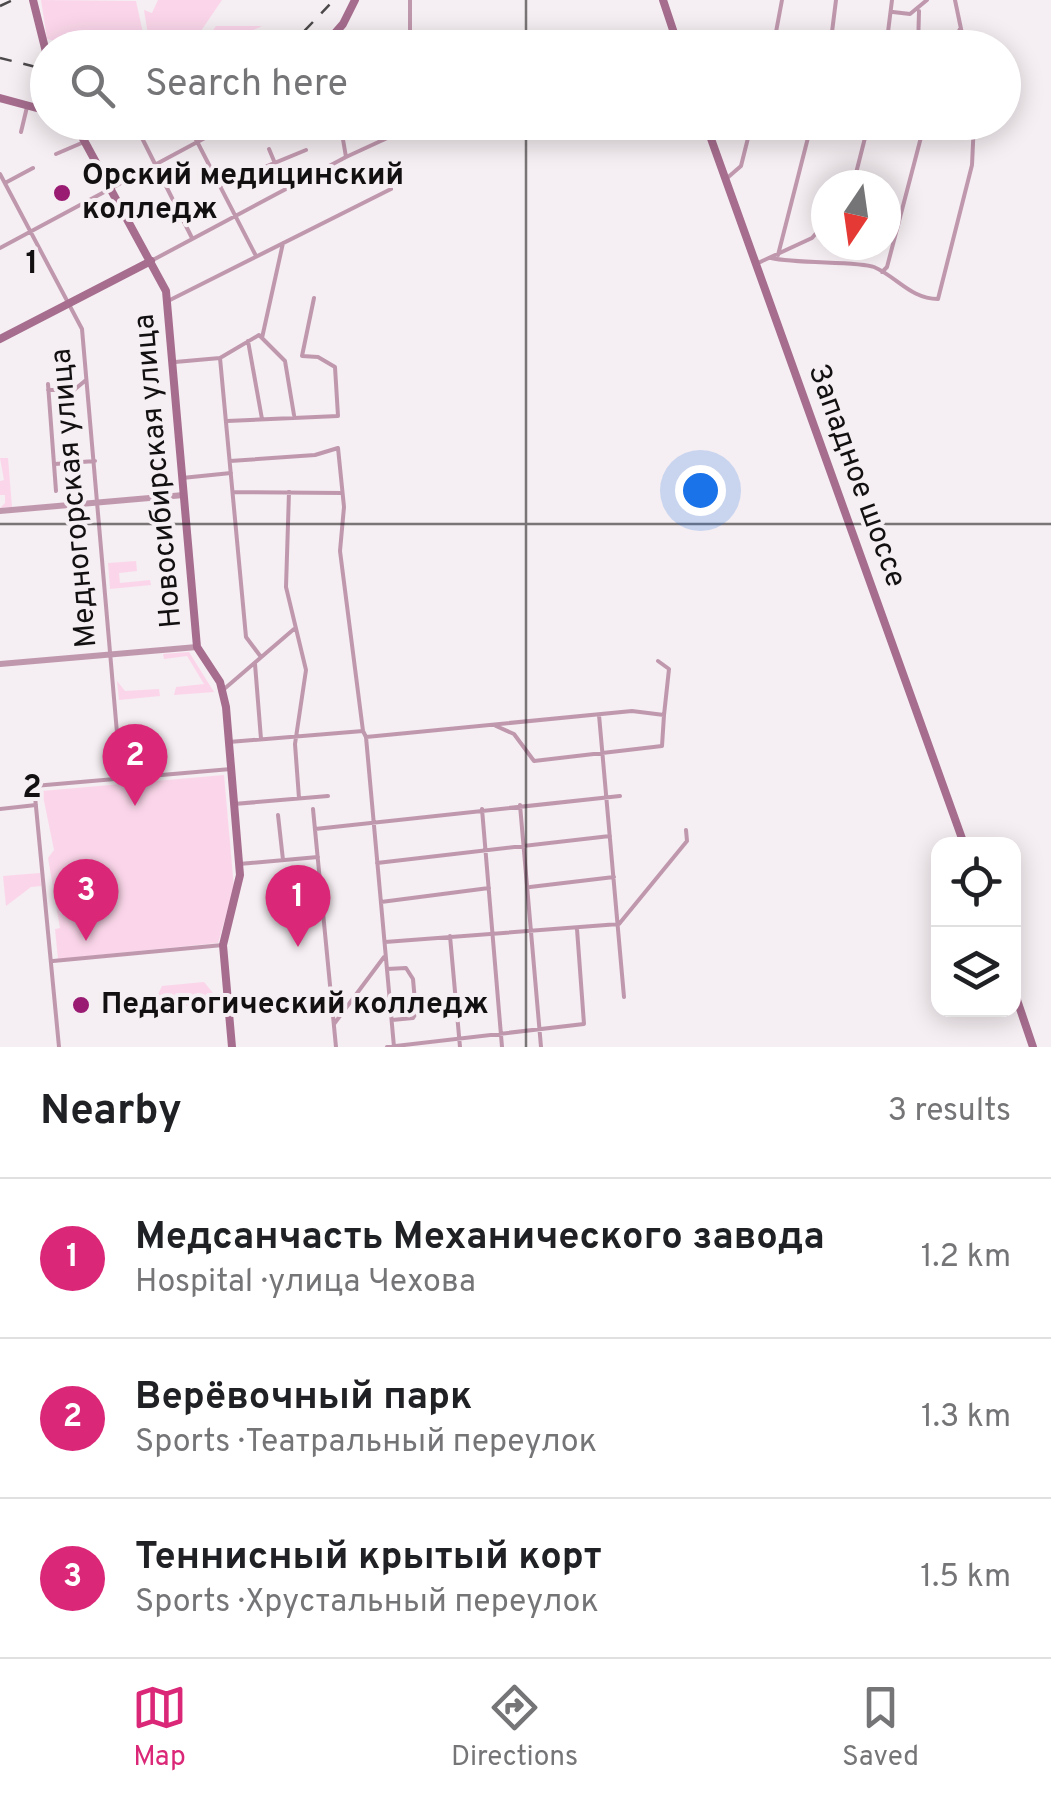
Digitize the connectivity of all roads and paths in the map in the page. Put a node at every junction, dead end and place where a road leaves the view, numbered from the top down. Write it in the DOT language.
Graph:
graph roads {
  1 [pos="32,0"];
  2 [pos="355,0"];
  3 [pos="410,0"];
  4 [pos="662,0"];
  5 [pos="782,0"];
  6 [pos="836,0"];
  7 [pos="892,0"];
  8 [pos="927,0"];
  9 [pos="955,0"];
  10 [pos="919,11"];
  11 [pos="892,12"];
  12 [pos="961,26"];
  13 [pos="40,30"];
  14 [pos="338,30"];
  15 [pos="410,30"];
  16 [pos="673,30"];
  17 [pos="776,30"];
  18 [pos="832,30"];
  19 [pos="889,30"];
  20 [pos="918,30"];
  21 [pos="959,30"];
  22 [pos="962,30"];
  23 [pos="0,98"];
  24 [pos="28,105"];
  25 [pos="22,132"];
  26 [pos="143,140"];
  27 [pos="200,140"];
  28 [pos="343,140"];
  29 [pos="383,140"];
  30 [pos="712,140"];
  31 [pos="748,140"];
  32 [pos="807,140"];
  33 [pos="863,140"];
  34 [pos="920,140"];
  35 [pos="973,140"];
  36 [pos="86,141"];
  37 [pos="196,142"];
  38 [pos="269,148"];
  39 [pos="306,150"];
  40 [pos="56,154"];
  41 [pos="346,157"];
  42 [pos="274,160"];
  43 [pos="154,164"];
  44 [pos="33,168"];
  45 [pos="856,170"];
  46 [pos="0,174"];
  47 [pos="726,180"];
  48 [pos="5,183"];
  49 [pos="219,186"];
  50 [pos="112,189"];
  51 [pos="391,189"];
  52 [pos="234,215"];
  53 [pos="30,232"];
  54 [pos="192,238"];
  55 [pos="811,238"];
  56 [pos="284,243"];
  57 [pos="0,248"];
  58 [pos="256,256"];
  59 [pos="774,256"];
  60 [pos="151,261"];
  61 [pos="756,264"];
  62 [pos="882,272"];
  63 [pos="314,298"];
  64 [pos="168,301"];
  65 [pos="68,304"];
  66 [pos="262,338"];
  67 [pos="0,339"];
  68 [pos="248,342"];
  69 [pos="220,358"];
  70 [pos="173,362"];
  71 [pos="86,380"];
  72 [pos="294,417"];
  73 [pos="262,419"];
  74 [pos="227,420"];
  75 [pos="95,461"];
  76 [pos="230,462"];
  77 [pos="55,464"];
  78 [pos="231,474"];
  79 [pos="182,478"];
  80 [pos="56,491"];
  81 [pos="232,492"];
  82 [pos="289,492"];
  83 [pos="342,494"];
  84 [pos="184,495"];
  85 [pos="98,503"];
  86 [pos="0,512"];
  87 [pos="294,629"];
  88 [pos="197,647"];
  89 [pos="111,654"];
  90 [pos="261,656"];
  91 [pos="658,661"];
  92 [pos="254,662"];
  93 [pos="0,664"];
  94 [pos="223,690"];
  95 [pos="600,715"];
  96 [pos="664,715"];
  97 [pos="496,726"];
  98 [pos="365,734"];
  99 [pos="297,736"];
  100 [pos="261,739"];
  101 [pos="229,742"];
  102 [pos="603,754"];
  103 [pos="231,769"];
  104 [pos="121,779"];
  105 [pos="328,796"];
  106 [pos="620,796"];
  107 [pos="607,797"];
  108 [pos="299,798"];
  109 [pos="234,804"];
  110 [pos="520,805"];
  111 [pos="36,806"];
  112 [pos="0,808"];
  113 [pos="313,809"];
  114 [pos="482,809"];
  115 [pos="278,815"];
  116 [pos="374,821"];
  117 [pos="315,829"];
  118 [pos="686,830"];
  119 [pos="610,836"];
  120 [pos="961,837"];
  121 [pos="524,845"];
  122 [pos="486,849"];
  123 [pos="318,856"];
  124 [pos="283,860"];
  125 [pos="378,863"];
  126 [pos="240,864"];
  127 [pos="614,878"];
  128 [pos="530,887"];
  129 [pos="489,888"];
  130 [pos="381,902"];
  131 [pos="619,924"];
  132 [pos="577,928"];
  133 [pos="533,930"];
  134 [pos="493,932"];
  135 [pos="450,936"];
  136 [pos="385,942"];
  137 [pos="223,945"];
  138 [pos="386,956"];
  139 [pos="51,962"];
  140 [pos="387,970"];
  141 [pos="624,997"];
  142 [pos="1021,1011"];
  143 [pos="392,1020"];
  144 [pos="334,1024"];
  145 [pos="539,1029"];
  146 [pos="502,1034"];
  147 [pos="458,1038"];
  148 [pos="60,1047"];
  149 [pos="232,1047"];
  150 [pos="336,1047"];
  151 [pos="387,1047"];
  152 [pos="394,1047"];
  153 [pos="460,1047"];
  154 [pos="502,1047"];
  155 [pos="540,1047"];
  156 [pos="1033,1047"];
  1 -- 13 [label="main road"];
  2 -- 14 [label="main road"];
  3 -- 15 [label="street"];
  4 -- 16 [label="main road"];
  5 -- 17 [label="street"];
  6 -- 18 [label="street"];
  7 -- 11 [label="street"];
  8 -- 10 [label="street"];
  9 -- 12 [label="street"];
  10 -- 11 [label="street"];
  10 -- 20 [label="street"];
  11 -- 19 [label="street"];
  12 -- 21 [label="street"];
  12 -- 22 [label="street"];
  23 -- 24 [label="main road"];
  24 -- 25 [label="street"];
  26 -- 43 [label="street"];
  27 -- 37 [label="street"];
  28 -- 41 [label="street"];
  29 -- 41 [label="street"];
  30 -- 47 [label="main road, Западное шоссе"];
  31 -- 47 [label="street"];
  32 -- 59 [label="street"];
  33 -- 45 [label="street"];
  34 -- 62 [label="street"];
  35 -- 62 [label="street"];
  36 -- 40 [label="street"];
  36 -- 50 [label="main road, Новосибирская улица"];
  37 -- 43 [label="street"];
  37 -- 49 [label="street"];
  38 -- 42 [label="street"];
  39 -- 42 [label="street"];
  41 -- 52 [label="street"];
  42 -- 49 [label="street"];
  43 -- 50 [label="street"];
  43 -- 54 [label="street"];
  44 -- 48 [label="street"];
  46 -- 48 [label="street, Медногорская улица"];
  47 -- 61 [label="main road, Западное шоссе"];
  48 -- 53 [label="street, Медногорская улица"];
  49 -- 52 [label="street"];
  50 -- 53 [label="street"];
  50 -- 60 [label="main road, Новосибирская улица"];
  51 -- 56 [label="street"];
  52 -- 54 [label="street"];
  52 -- 58 [label="street"];
  53 -- 57 [label="street"];
  53 -- 65 [label="street, Медногорская улица"];
  54 -- 60 [label="street"];
  55 -- 59 [label="street"];
  56 -- 58 [label="street"];
  56 -- 66 [label="street"];
  58 -- 64 [label="street"];
  59 -- 61 [label="street"];
  59 -- 62 [label="street"];
  60 -- 64 [label="main road, Новосибирская улица"];
  60 -- 65 [label="main road"];
  61 -- 120 [label="main road, Западное шоссе"];
  63 -- 72 [label="street"];
  64 -- 70 [label="main road, Новосибирская улица"];
  65 -- 67 [label="main road"];
  65 -- 71 [label="street, Медногорская улица"];
  66 -- 68 [label="street"];
  66 -- 72 [label="street"];
  68 -- 69 [label="street"];
  68 -- 73 [label="street"];
  69 -- 70 [label="street"];
  69 -- 74 [label="street"];
  70 -- 79 [label="main road, Новосибирская улица"];
  71 -- 75 [label="street, Медногорская улица"];
  71 -- 77 [label="street"];
  72 -- 73 [label="street"];
  73 -- 74 [label="street"];
  74 -- 76 [label="street"];
  75 -- 77 [label="street"];
  75 -- 85 [label="street, Медногорская улица"];
  76 -- 78 [label="street"];
  76 -- 83 [label="street"];
  77 -- 80 [label="street"];
  78 -- 79 [label="street"];
  78 -- 81 [label="street"];
  79 -- 84 [label="main road, Новосибирская улица"];
  81 -- 82 [label="street"];
  81 -- 90 [label="street"];
  82 -- 83 [label="street"];
  82 -- 87 [label="street"];
  83 -- 98 [label="street"];
  84 -- 85 [label="street"];
  84 -- 88 [label="main road, Новосибирская улица"];
  85 -- 86 [label="street"];
  85 -- 89 [label="street, Медногорская улица"];
  87 -- 90 [label="street"];
  87 -- 99 [label="street"];
  88 -- 89 [label="street"];
  88 -- 94 [label="main road, Новосибирская улица"];
  89 -- 93 [label="street"];
  89 -- 104 [label="street, Медногорская улица"];
  90 -- 92 [label="street"];
  91 -- 96 [label="street"];
  92 -- 94 [label="street"];
  92 -- 100 [label="street"];
  94 -- 101 [label="main road, Новосибирская улица"];
  95 -- 96 [label="street"];
  95 -- 97 [label="street"];
  95 -- 102 [label="street"];
  96 -- 102 [label="street"];
  97 -- 98 [label="street"];
  97 -- 102 [label="street"];
  98 -- 99 [label="street"];
  98 -- 116 [label="street"];
  99 -- 100 [label="street"];
  99 -- 108 [label="street"];
  100 -- 101 [label="street"];
  101 -- 103 [label="main road, Новосибирская улица"];
  102 -- 107 [label="street"];
  103 -- 104 [label="street"];
  103 -- 109 [label="main road, Новосибирская улица"];
  104 -- 111 [label="street"];
  105 -- 108 [label="street"];
  106 -- 107 [label="street"];
  107 -- 110 [label="street"];
  107 -- 119 [label="street"];
  108 -- 109 [label="street"];
  109 -- 126 [label="main road, Новосибирская улица"];
  110 -- 114 [label="street"];
  110 -- 121 [label="street"];
  111 -- 112 [label="street"];
  111 -- 139 [label="street"];
  113 -- 117 [label="street"];
  114 -- 116 [label="street"];
  114 -- 122 [label="street"];
  115 -- 124 [label="street"];
  116 -- 117 [label="street"];
  116 -- 125 [label="street"];
  117 -- 123 [label="street"];
  118 -- 131 [label="street"];
  119 -- 121 [label="street"];
  119 -- 127 [label="street"];
  121 -- 122 [label="street"];
  121 -- 128 [label="street"];
  122 -- 125 [label="street"];
  122 -- 129 [label="street"];
  123 -- 124 [label="street"];
  123 -- 144 [label="street"];
  124 -- 126 [label="street"];
  125 -- 130 [label="street"];
  126 -- 137 [label="main road, Новосибирская улица"];
  127 -- 128 [label="street"];
  127 -- 131 [label="street"];
  128 -- 133 [label="street"];
  129 -- 130 [label="street"];
  129 -- 134 [label="street"];
  130 -- 136 [label="street"];
  131 -- 132 [label="street"];
  131 -- 141 [label="street"];
  132 -- 133 [label="street"];
  132 -- 145 [label="street"];
  133 -- 134 [label="street"];
  133 -- 145 [label="street"];
  134 -- 135 [label="street"];
  134 -- 146 [label="street"];
  135 -- 136 [label="street"];
  135 -- 147 [label="street"];
  136 -- 138 [label="street"];
  137 -- 139 [label="street"];
  137 -- 149 [label="main road, Новосибирская улица"];
  138 -- 140 [label="street"];
  138 -- 144 [label="street"];
  139 -- 148 [label="street"];
  140 -- 143 [label="street"];
  140 -- 143 [label="street"];
  142 -- 156 [label="main road"];
  143 -- 152 [label="street"];
  144 -- 150 [label="street"];
  145 -- 146 [label="street"];
  145 -- 155 [label="street"];
  146 -- 147 [label="street"];
  146 -- 154 [label="street"];
  147 -- 152 [label="street"];
  147 -- 153 [label="street"];
  151 -- 152 [label="street"];
}
